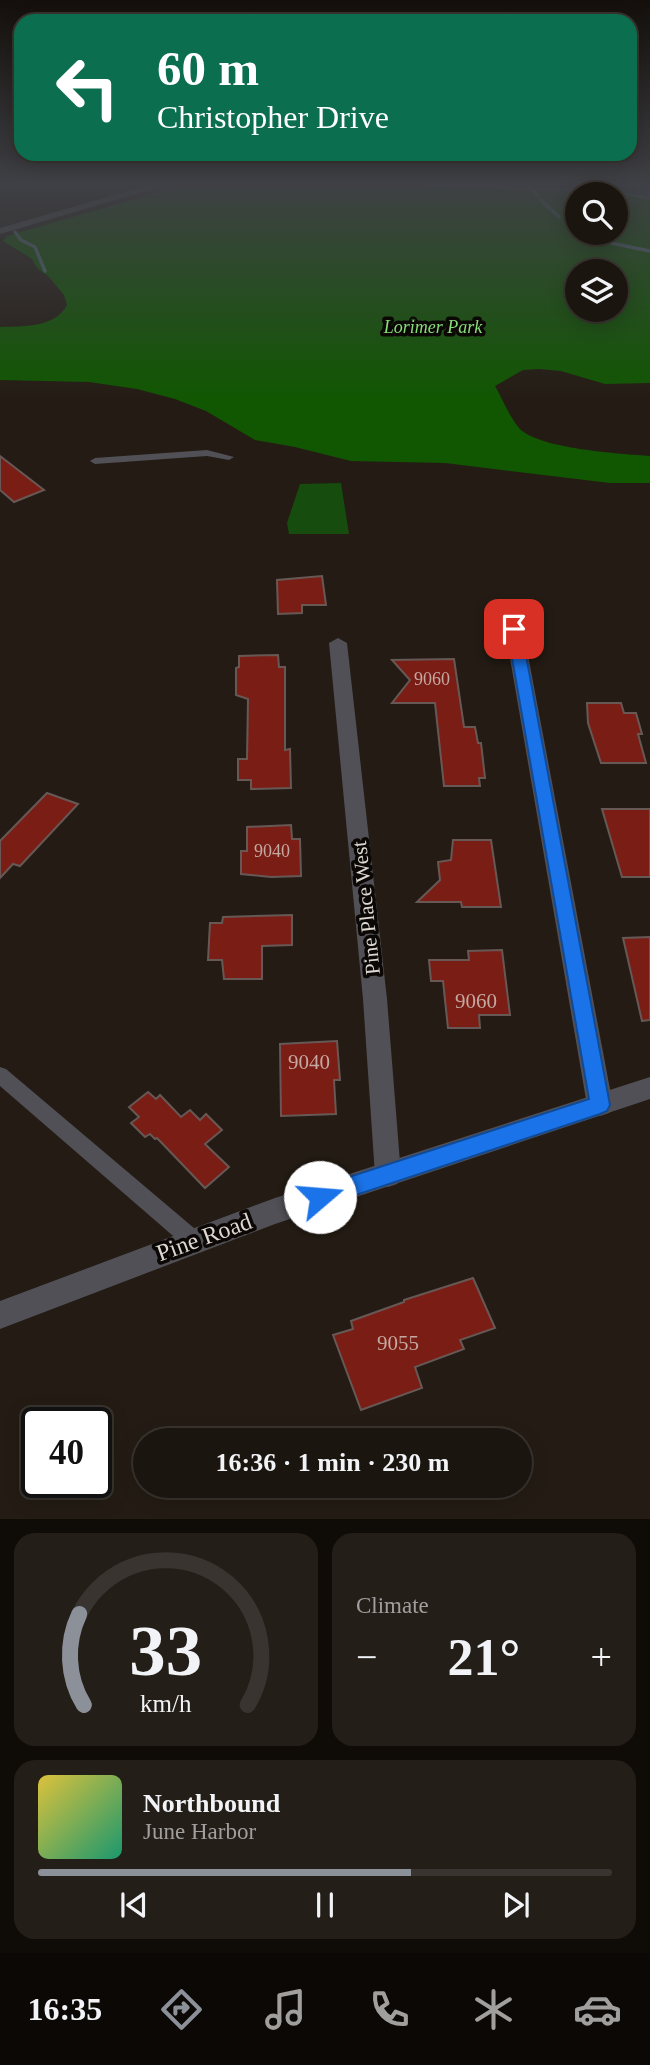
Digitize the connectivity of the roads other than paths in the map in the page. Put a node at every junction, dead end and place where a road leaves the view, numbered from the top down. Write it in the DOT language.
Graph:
graph roads {
  1 [pos="229,457"];
  2 [pos="95,461"];
  3 [pos="514,629"];
  4 [pos="338,643"];
  5 [pos="0,1076"];
  6 [pos="650,1088"];
  7 [pos="600,1105"];
  8 [pos="388,1175"];
  9 [pos="194,1241"];
  10 [pos="0,1315"];
  1 -- 2 [label="lane"];
  3 -- 7 [label="street"];
  4 -- 8 [label="street, Pine Place West"];
  5 -- 9 [label="lane"];
  6 -- 7 [label="street, Pine Road"];
  7 -- 8 [label="street, Pine Road"];
  8 -- 9 [label="street, Pine Road"];
  9 -- 10 [label="street, Pine Road"];
}
